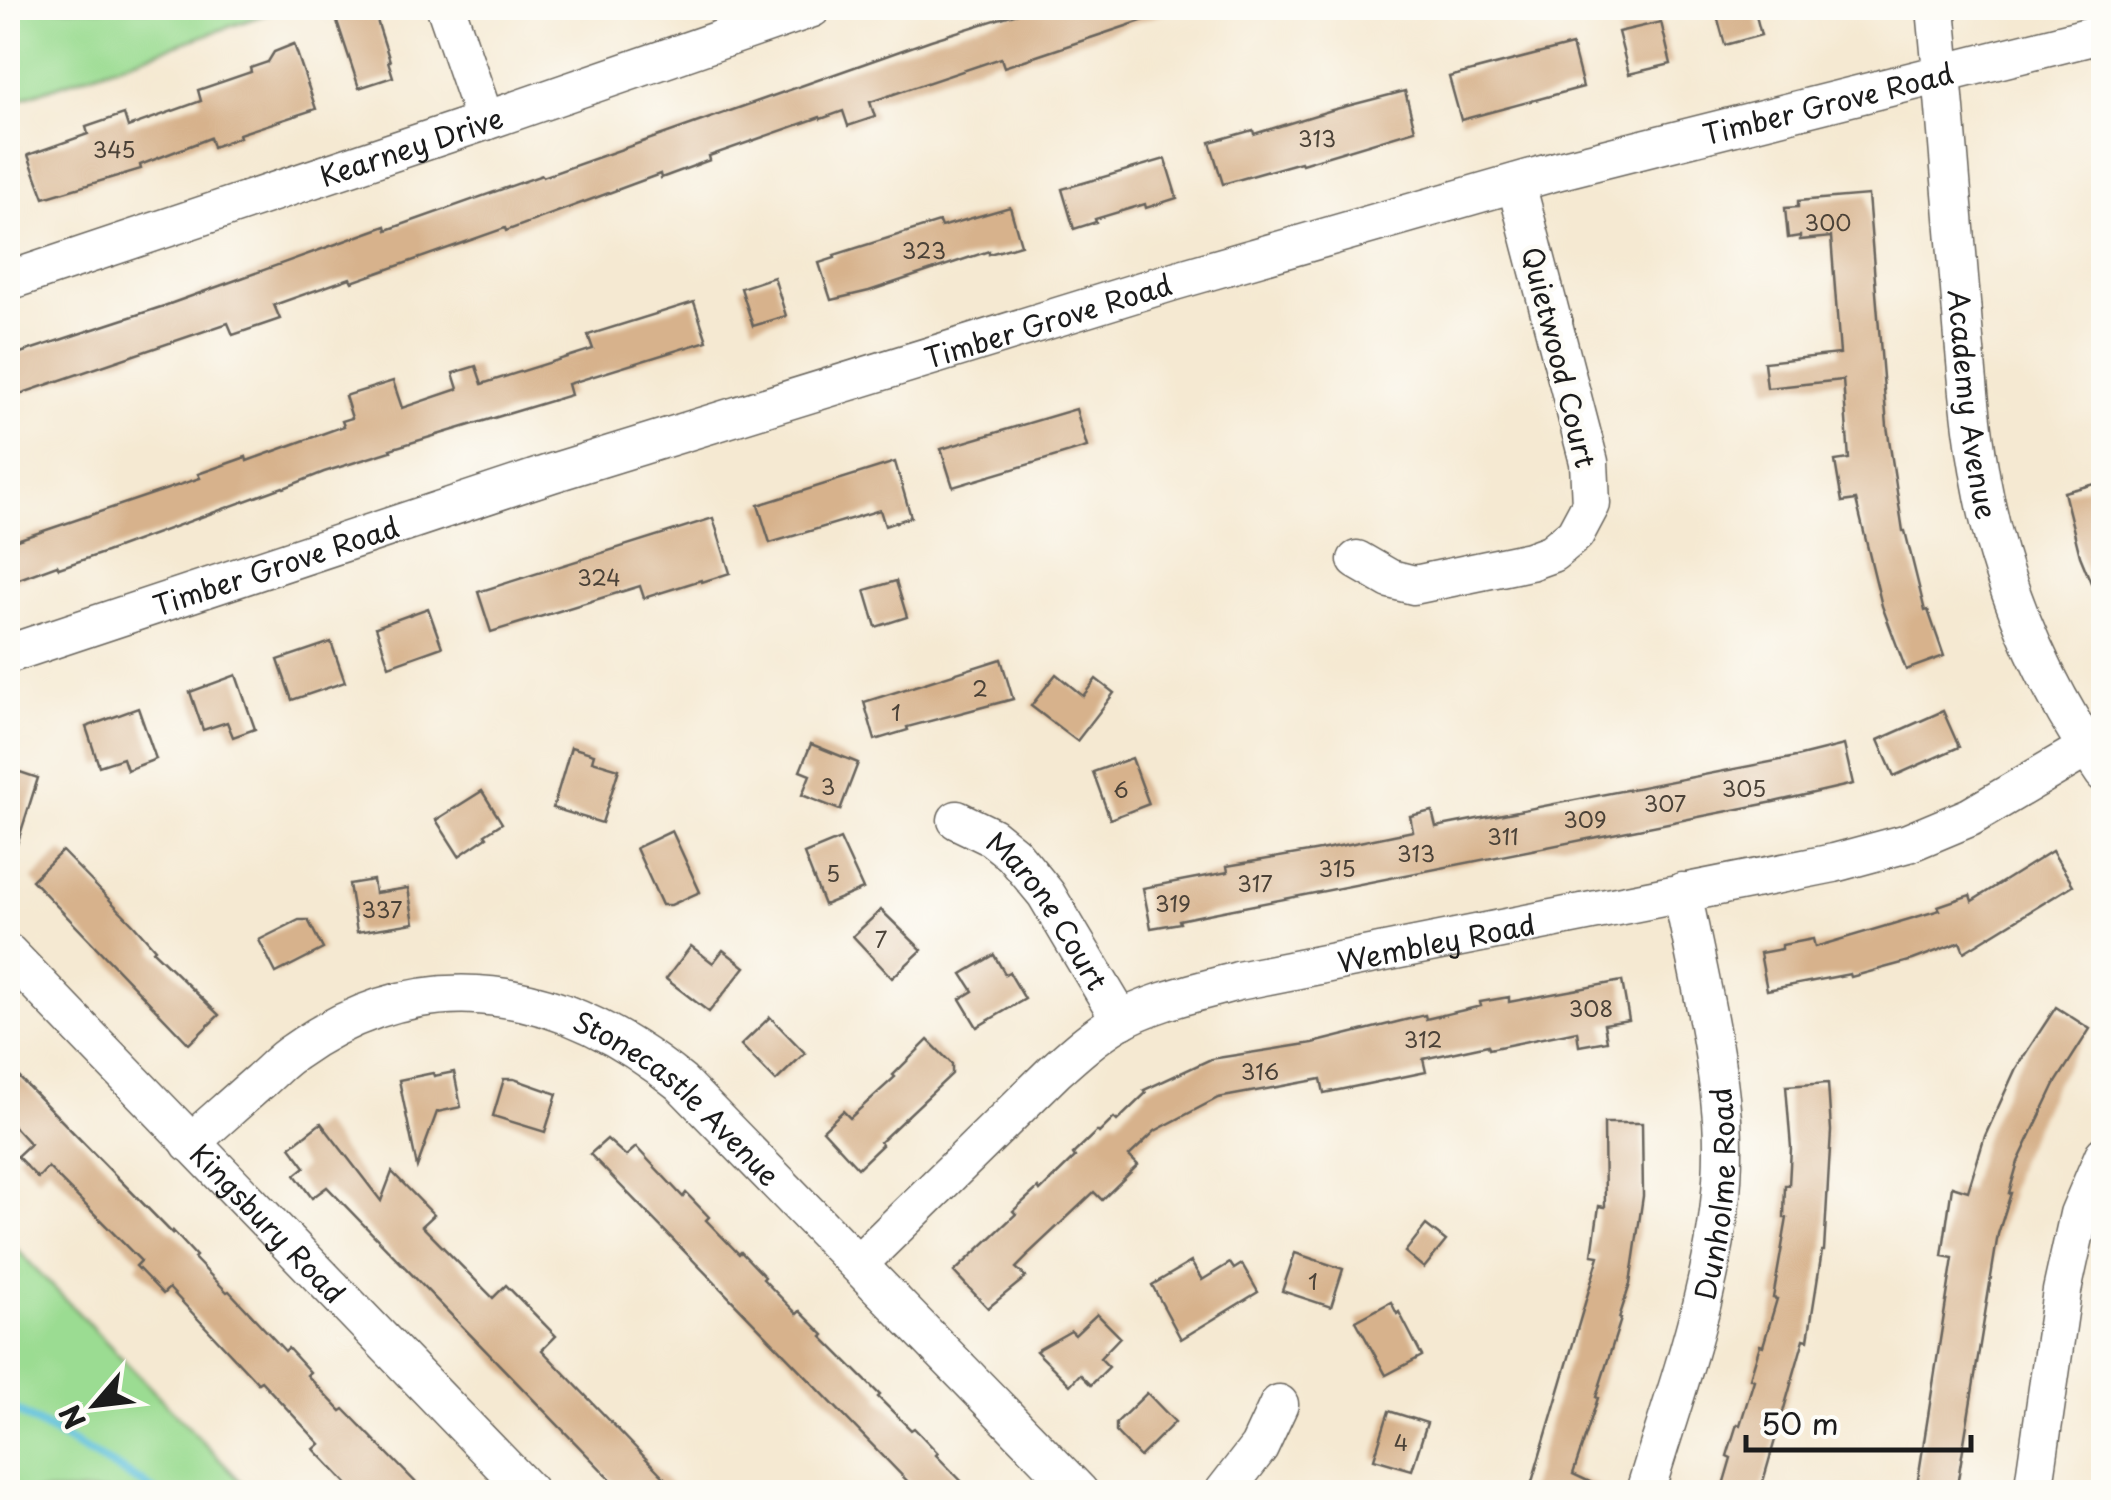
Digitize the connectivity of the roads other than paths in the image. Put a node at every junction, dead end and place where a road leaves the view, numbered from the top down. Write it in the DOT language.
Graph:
graph roads {
  1 [pos="446,8"];
  2 [pos="812,8"];
  3 [pos="1936,8"];
  4 [pos="2104,33"];
  5 [pos="1942,73"];
  6 [pos="484,121"];
  7 [pos="1516,183"];
  8 [pos="8,281"];
  9 [pos="1357,560"];
  10 [pos="8,654"];
  11 [pos="2095,761"];
  12 [pos="958,820"];
  13 [pos="1682,892"];
  14 [pos="8,953"];
  15 [pos="1121,1020"];
  16 [pos="190,1143"];
  17 [pos="2104,1155"];
  18 [pos="858,1264"];
  19 [pos="1279,1404"];
  20 [pos="529,1492"];
  21 [pos="1078,1492"];
  22 [pos="1224,1492"];
  23 [pos="1645,1492"];
  24 [pos="2033,1492"];
  1 -- 6 [label="street"];
  2 -- 6 [label="street, Kearney Drive"];
  3 -- 5 [label="street, Academy Avenue"];
  4 -- 5 [label="street, Timber Grove Road"];
  5 -- 7 [label="street, Timber Grove Road"];
  5 -- 11 [label="street, Academy Avenue"];
  6 -- 8 [label="street, Kearney Drive"];
  7 -- 9 [label="street, Quietwood Court"];
  7 -- 10 [label="street, Timber Grove Road"];
  11 -- 13 [label="street, Wembley Road"];
  12 -- 15 [label="street, Marone Court"];
  13 -- 15 [label="street, Wembley Road"];
  13 -- 23 [label="street, Dunholme Road"];
  14 -- 16 [label="street, Kingsbury Road"];
  15 -- 18 [label="street, Wembley Road"];
  16 -- 18 [label="street, Stonecastle Avenue"];
  16 -- 20 [label="street, Kingsbury Road"];
  17 -- 24 [label="street"];
  18 -- 21 [label="street, Stonecastle Avenue"];
  19 -- 22 [label="street"];
}
